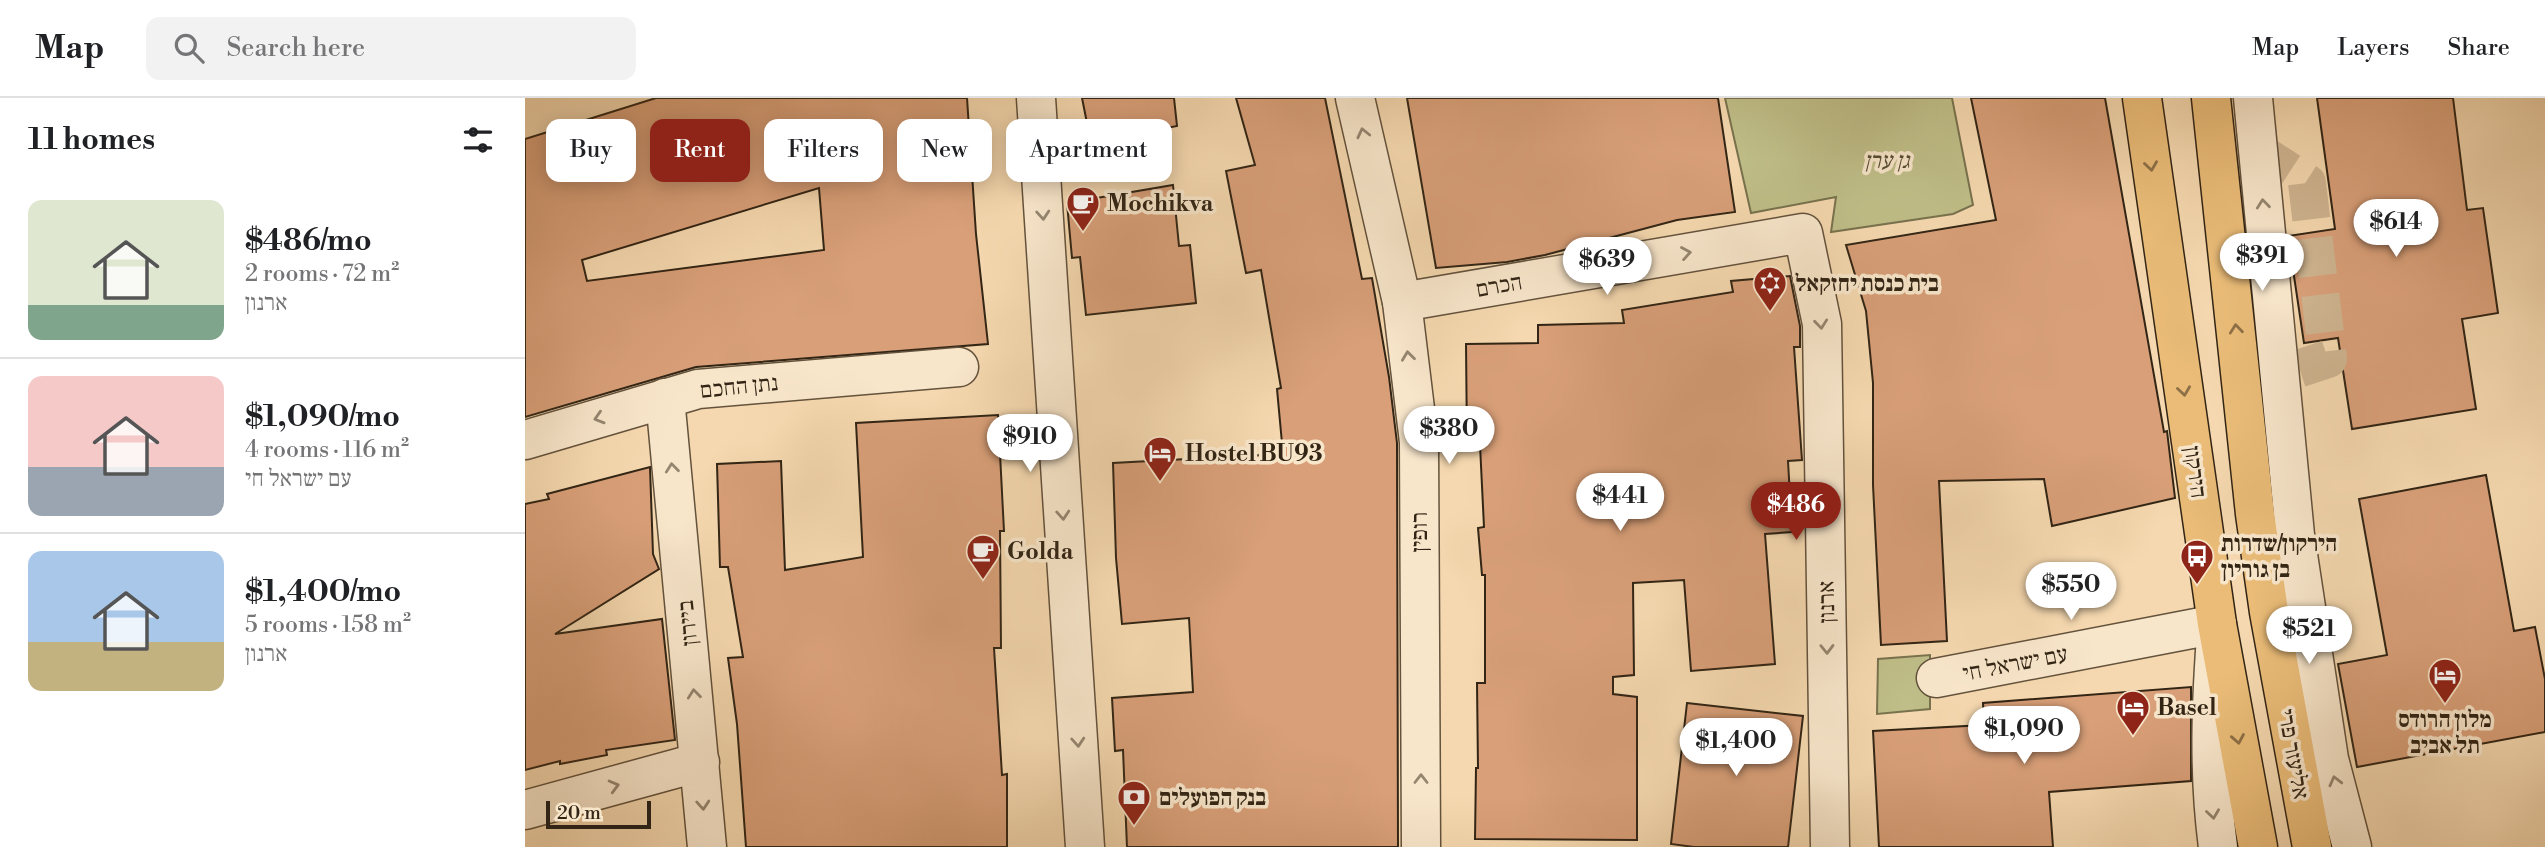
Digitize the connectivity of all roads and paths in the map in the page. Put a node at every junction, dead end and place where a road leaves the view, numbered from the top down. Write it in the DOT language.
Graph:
graph roads {
  1 [pos="1036,98"];
  2 [pos="1355,98"];
  3 [pos="2142,98"];
  4 [pos="2211,98"];
  5 [pos="2253,98"];
  6 [pos="1803,233"];
  7 [pos="1402,302"];
  8 [pos="959,367"];
  9 [pos="665,398"];
  10 [pos="525,440"];
  11 [pos="2291,493"];
  12 [pos="2253,495"];
  13 [pos="2217,624"];
  14 [pos="1936,678"];
  15 [pos="700,762"];
  16 [pos="525,810"];
  17 [pos="706,847"];
  18 [pos="1085,847"];
  19 [pos="1421,847"];
  20 [pos="1830,847"];
  21 [pos="2218,847"];
  22 [pos="2258,847"];
  23 [pos="2312,847"];
  24 [pos="2352,847"];
  1 -- 18 [label="street, one-way"];
  7 -- 2 [label="street, רופין, one-way"];
  3 -- 13 [label="main road, הירקון, one-way"];
  12 -- 4 [label="main road, one-way"];
  11 -- 5 [label="street, one-way"];
  7 -- 6 [label="street, הכרם, one-way"];
  6 -- 20 [label="street, ארנון, one-way"];
  19 -- 7 [label="street, רופין, one-way"];
  8 -- 9 [label="street, נתן החכם"];
  9 -- 10 [label="street, נתן החכם, one-way"];
  15 -- 9 [label="street, ביירון, one-way"];
  11 -- 12 [label="street"];
  24 -- 11 [label="street, one-way"];
  12 -- 23 [label="main road, אליעזר פרי"];
  13 -- 14 [label="street, עם ישראל חי"];
  13 -- 21 [label="street, הירקון, one-way"];
  13 -- 22 [label="main road, one-way"];
  16 -- 15 [label="street, one-way"];
  15 -- 17 [label="street, ביירון, one-way"];
}
